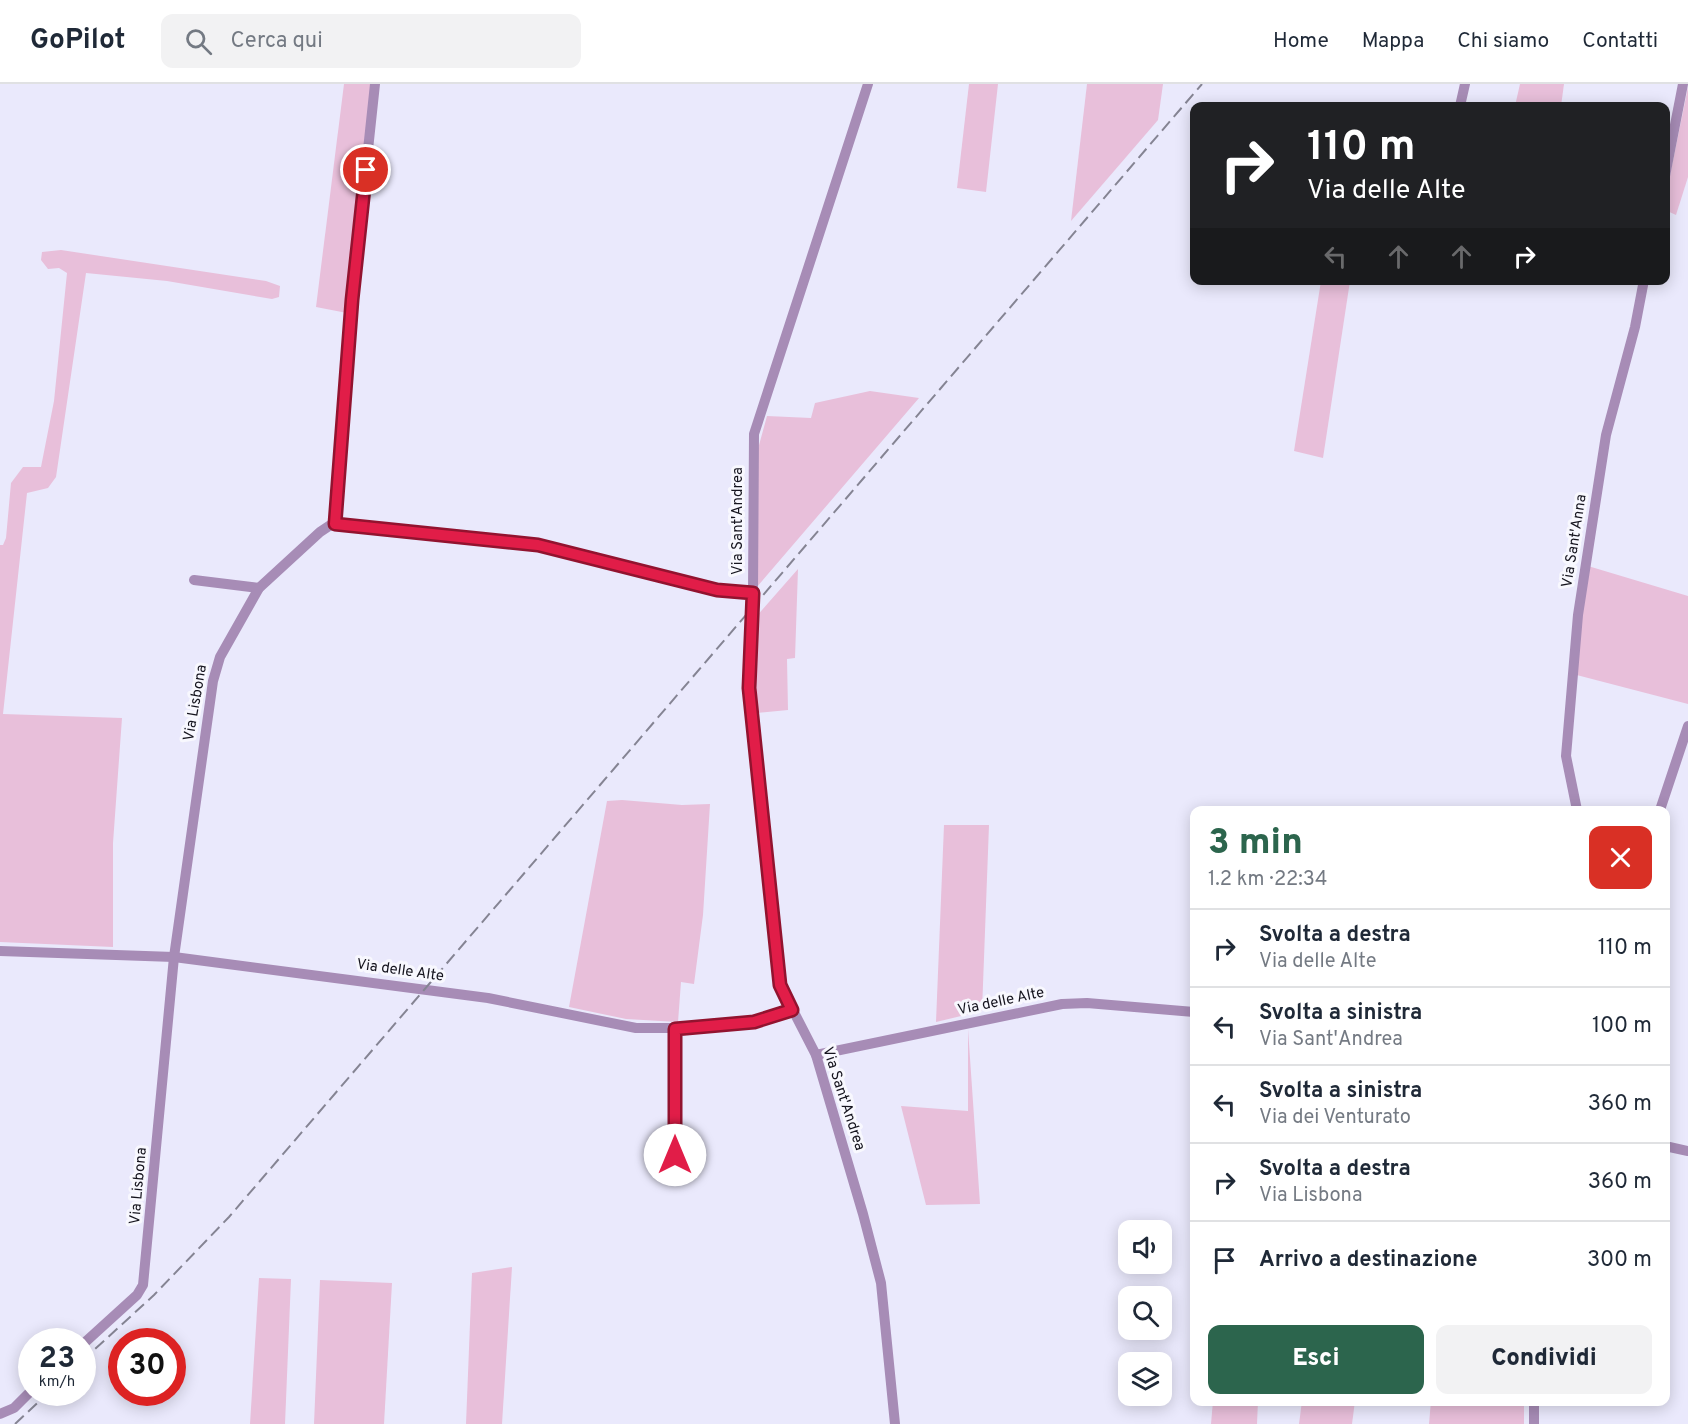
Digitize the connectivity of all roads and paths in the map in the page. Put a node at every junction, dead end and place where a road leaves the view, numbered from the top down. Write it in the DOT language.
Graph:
graph roads {
  1 [pos="375,84"];
  2 [pos="868,84"];
  3 [pos="1464,84"];
  4 [pos="1683,84"];
  5 [pos="1462,102"];
  6 [pos="1670,150"];
  7 [pos="1643,285"];
  8 [pos="335,524"];
  9 [pos="194,580"];
  10 [pos="259,588"];
  11 [pos="753,593"];
  12 [pos="1688,726"];
  13 [pos="1576,806"];
  14 [pos="1661,806"];
  15 [pos="0,951"];
  16 [pos="174,957"];
  17 [pos="792,1010"];
  18 [pos="1190,1012"];
  19 [pos="675,1029"];
  20 [pos="816,1055"];
  21 [pos="1670,1147"];
  22 [pos="1688,1151"];
  23 [pos="675,1176"];
  24 [pos="96,1332"];
  25 [pos="18,1404"];
  26 [pos="1534,1406"];
  27 [pos="0,1414"];
  28 [pos="895,1424"];
  29 [pos="1534,1424"];
  1 -- 8 [label="street"];
  2 -- 11 [label="street, Via Sant'Andrea"];
  3 -- 5 [label="street"];
  4 -- 6 [label="street"];
  7 -- 13 [label="street, Via Sant'Anna"];
  8 -- 10 [label="street, Via Lisbona"];
  8 -- 11 [label="street"];
  9 -- 10 [label="street"];
  10 -- 16 [label="street, Via Lisbona"];
  11 -- 17 [label="street, Via Sant'Andrea"];
  12 -- 14 [label="street"];
  15 -- 16 [label="street, Via delle Alte"];
  16 -- 19 [label="street, Via delle Alte"];
  16 -- 24 [label="street, Via Lisbona"];
  17 -- 19 [label="street, Via delle Alte"];
  17 -- 20 [label="street, Via Sant'Andrea"];
  18 -- 20 [label="street, Via delle Alte"];
  19 -- 23 [label="street"];
  20 -- 28 [label="street, Via Sant'Andrea"];
  21 -- 22 [label="street"];
  25 -- 27 [label="street"];
  26 -- 29 [label="street"];
}
